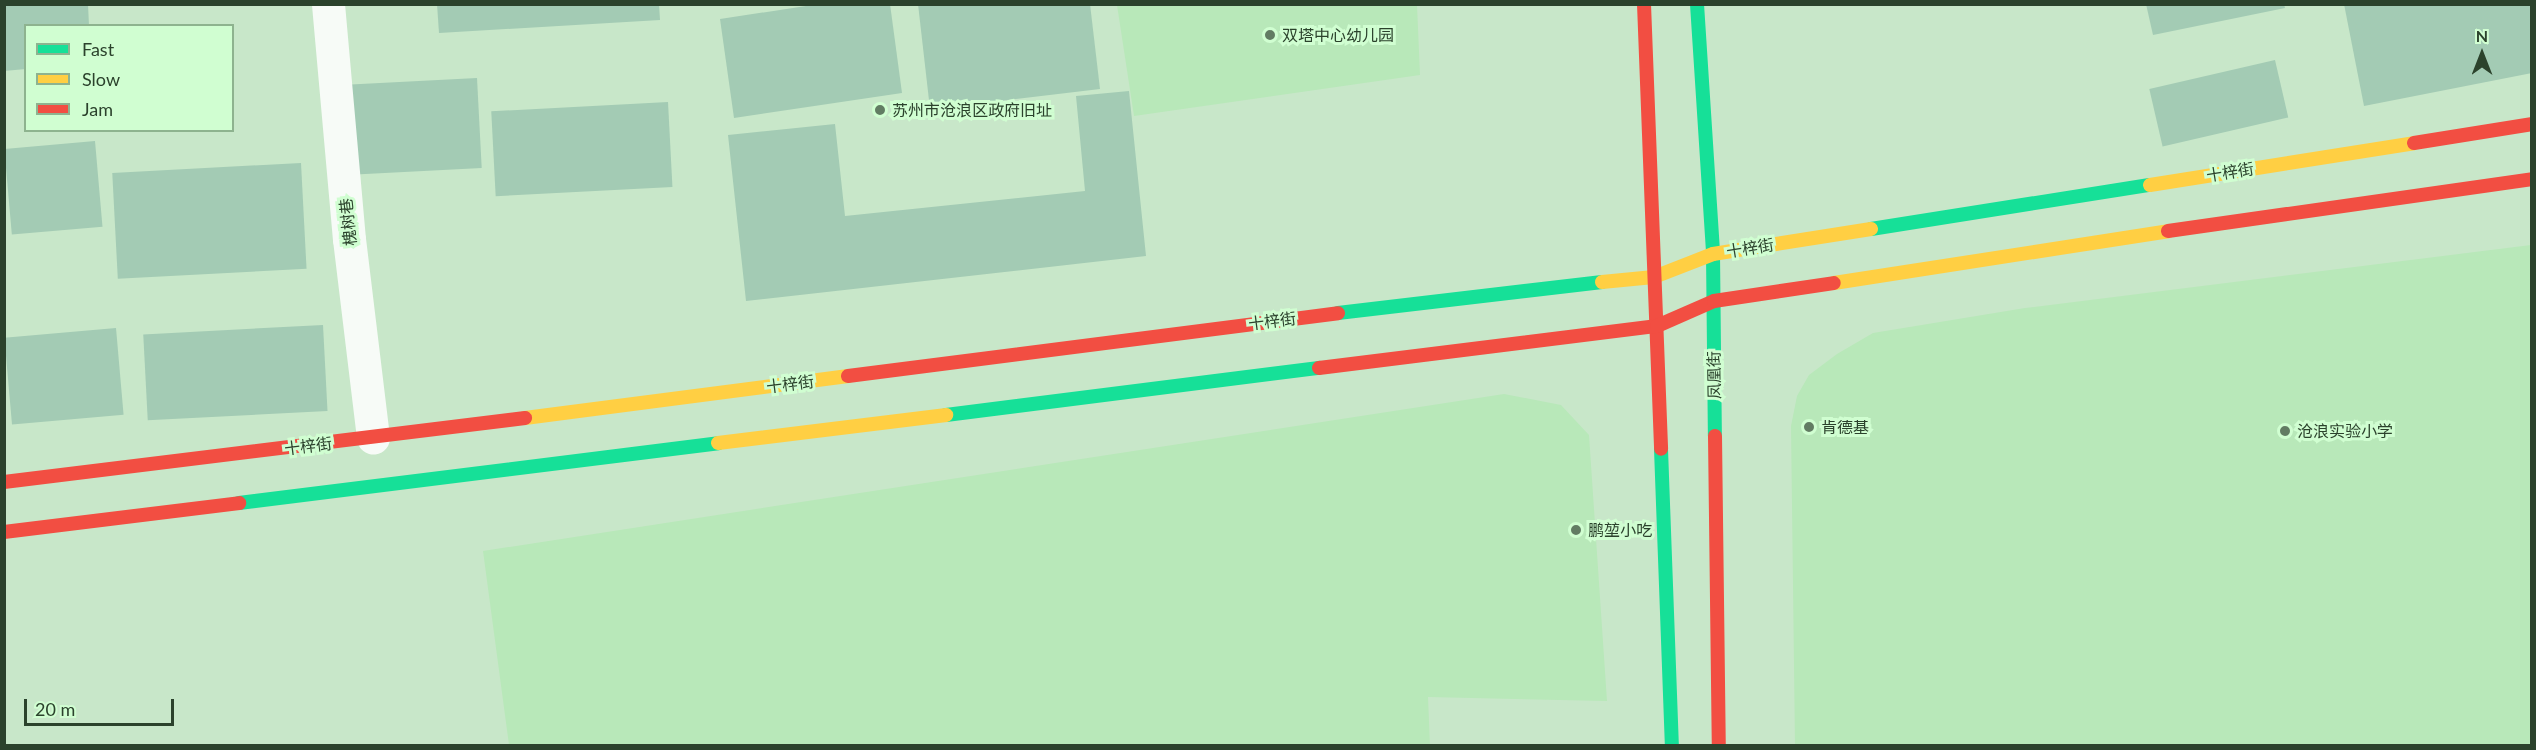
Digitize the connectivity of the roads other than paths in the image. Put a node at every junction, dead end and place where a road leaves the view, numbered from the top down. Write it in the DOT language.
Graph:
graph roads {
  1 [pos="328,4"];
  2 [pos="1644,4"];
  3 [pos="1697,4"];
  4 [pos="2532,124"];
  5 [pos="2532,179"];
  6 [pos="1713,254"];
  7 [pos="1654,277"];
  8 [pos="1714,301"];
  9 [pos="1657,326"];
  10 [pos="373,438"];
  11 [pos="4,482"];
  12 [pos="4,531"];
  13 [pos="1672,746"];
  14 [pos="1719,746"];
  1 -- 10 [label="street, 槐树巷"];
  2 -- 7 [label="main road"];
  3 -- 6 [label="main road, 凤凰街"];
  4 -- 6 [label="main road, 十梓街"];
  5 -- 8 [label="main road"];
  6 -- 7 [label="main road, 十梓街"];
  6 -- 8 [label="main road, 凤凰街"];
  7 -- 9 [label="main road"];
  7 -- 10 [label="main road, 十梓街"];
  8 -- 9 [label="main road"];
  8 -- 14 [label="main road, 凤凰街"];
  9 -- 12 [label="main road"];
  9 -- 13 [label="main road"];
  10 -- 11 [label="main road, 十梓街"];
}
